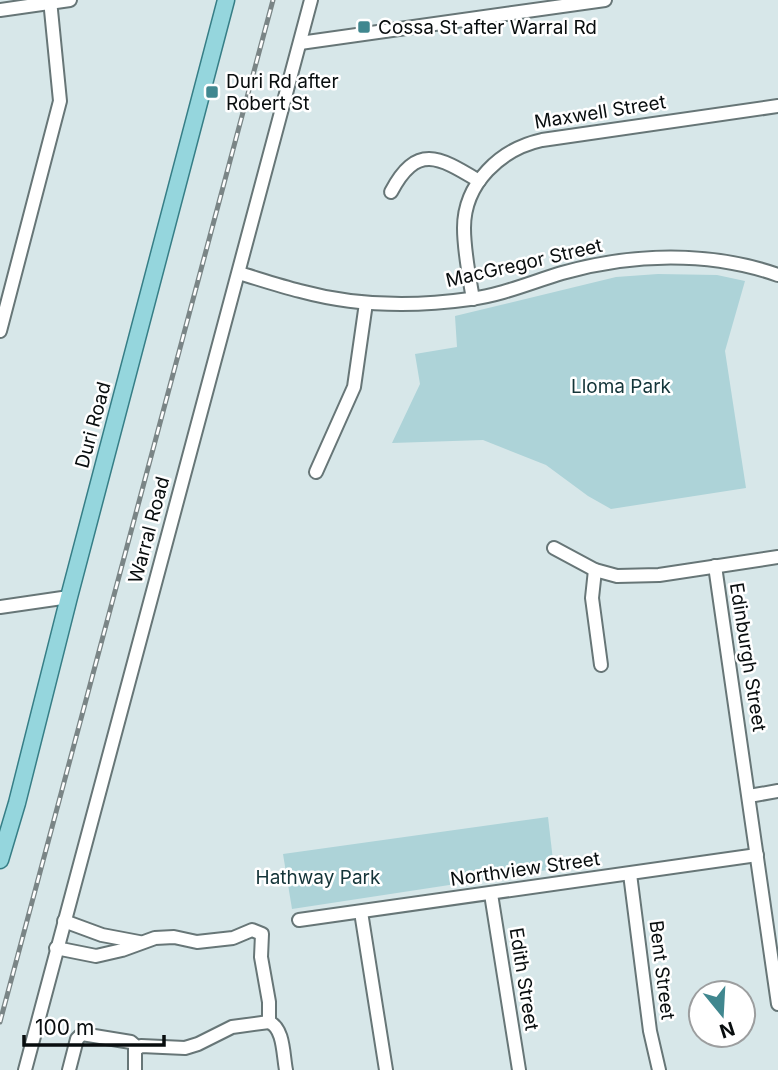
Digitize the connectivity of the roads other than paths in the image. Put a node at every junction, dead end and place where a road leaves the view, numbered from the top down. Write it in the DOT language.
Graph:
graph roads {
  1 [pos="70,0"];
  2 [pos="226,0"];
  3 [pos="311,0"];
  4 [pos="605,0"];
  5 [pos="51,2"];
  6 [pos="2,7"];
  7 [pos="300,43"];
  8 [pos="778,106"];
  9 [pos="479,180"];
  10 [pos="391,192"];
  11 [pos="239,273"];
  12 [pos="778,275"];
  13 [pos="473,299"];
  14 [pos="366,303"];
  15 [pos="0,331"];
  16 [pos="316,472"];
  17 [pos="554,548"];
  18 [pos="778,557"];
  19 [pos="715,566"];
  20 [pos="595,570"];
  21 [pos="69,597"];
  22 [pos="0,607"];
  23 [pos="601,665"];
  24 [pos="778,791"];
  25 [pos="749,796"];
  26 [pos="757,855"];
  27 [pos="0,860"];
  28 [pos="630,874"];
  29 [pos="491,894"];
  30 [pos="361,912"];
  31 [pos="299,920"];
  32 [pos="64,921"];
  33 [pos="139,943"];
  34 [pos="56,948"];
  35 [pos="778,1004"];
  36 [pos="269,1022"];
  37 [pos="138,1048"];
  38 [pos="25,1070"];
  39 [pos="69,1070"];
  40 [pos="135,1070"];
  41 [pos="286,1070"];
  42 [pos="386,1070"];
  43 [pos="519,1070"];
  44 [pos="659,1070"];
  1 -- 5 [label="street"];
  2 -- 21 [label="main road, Duri Road"];
  3 -- 7 [label="street, Warral Road"];
  4 -- 7 [label="street"];
  5 -- 6 [label="street"];
  5 -- 15 [label="street"];
  7 -- 11 [label="street, Warral Road"];
  8 -- 9 [label="street, Maxwell Street"];
  9 -- 10 [label="street"];
  9 -- 13 [label="street, Maxwell Street"];
  11 -- 14 [label="street, MacGregor Street"];
  11 -- 32 [label="street, Warral Road"];
  12 -- 13 [label="street, MacGregor Street"];
  13 -- 14 [label="street, MacGregor Street"];
  14 -- 16 [label="street"];
  17 -- 20 [label="street"];
  18 -- 19 [label="street"];
  19 -- 20 [label="street"];
  19 -- 25 [label="street, Edinburgh Street"];
  20 -- 23 [label="street"];
  21 -- 22 [label="street"];
  21 -- 27 [label="main road, Duri Road"];
  24 -- 25 [label="street"];
  25 -- 26 [label="street, Edinburgh Street"];
  26 -- 28 [label="street, Northview Street"];
  26 -- 35 [label="street, Edinburgh Street"];
  28 -- 29 [label="street, Northview Street"];
  28 -- 44 [label="street, Bent Street"];
  29 -- 30 [label="street, Northview Street"];
  29 -- 43 [label="street, Edith Street"];
  30 -- 31 [label="street, Northview Street"];
  30 -- 42 [label="street"];
  32 -- 33 [label="street"];
  32 -- 34 [label="street, Warral Road"];
  33 -- 34 [label="street"];
  33 -- 36 [label="street"];
  34 -- 38 [label="street, Warral Road"];
  36 -- 37 [label="street"];
  36 -- 41 [label="street"];
  37 -- 39 [label="street"];
  37 -- 40 [label="street"];
}
